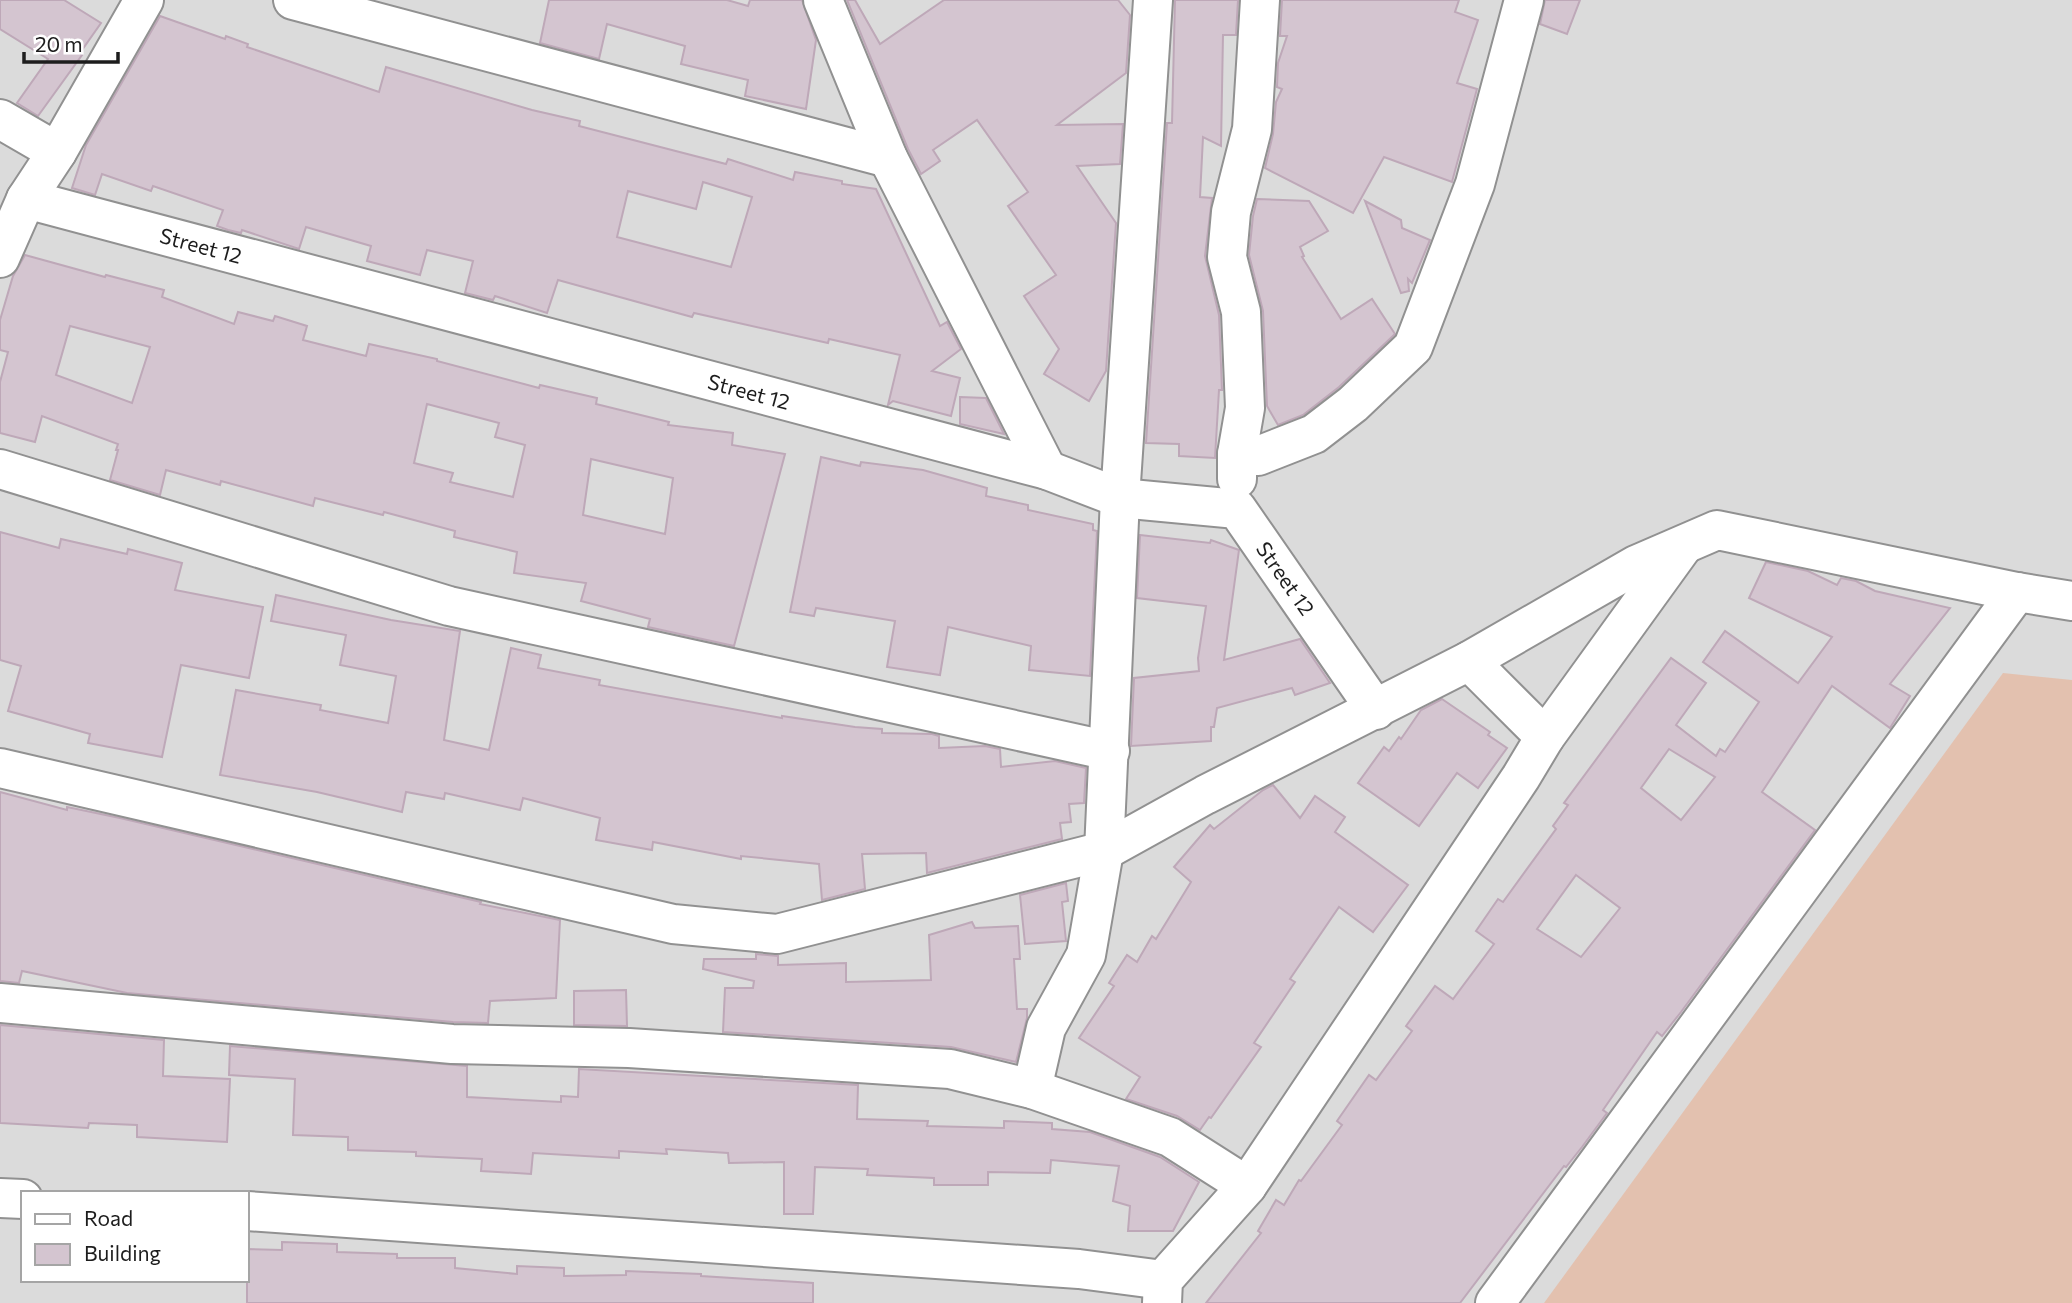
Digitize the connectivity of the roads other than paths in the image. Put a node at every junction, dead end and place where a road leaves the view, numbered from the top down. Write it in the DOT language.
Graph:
graph roads {
  1 [pos="144,0"];
  2 [pos="293,0"];
  3 [pos="823,0"];
  4 [pos="1153,0"];
  5 [pos="1259,0"];
  6 [pos="1524,0"];
  7 [pos="0,119"];
  8 [pos="57,152"];
  9 [pos="888,158"];
  10 [pos="26,199"];
  11 [pos="0,258"];
  12 [pos="1237,454"];
  13 [pos="0,469"];
  14 [pos="1047,470"];
  15 [pos="1120,498"];
  16 [pos="1237,509"];
  17 [pos="1684,545"];
  18 [pos="2017,592"];
  19 [pos="2072,601"];
  20 [pos="1469,661"];
  21 [pos="1376,710"];
  22 [pos="1545,737"];
  23 [pos="1110,751"];
  24 [pos="0,768"];
  25 [pos="1104,851"];
  26 [pos="0,1003"];
  27 [pos="1032,1089"];
  28 [pos="1247,1186"];
  29 [pos="0,1198"];
  30 [pos="21,1199"];
  31 [pos="248,1211"];
  32 [pos="1162,1292"];
  33 [pos="1495,1303"];
  1 -- 8 [label="street"];
  2 -- 9 [label="street"];
  3 -- 9 [label="street"];
  4 -- 15 [label="street"];
  5 -- 12 [label="street"];
  6 -- 12 [label="street"];
  7 -- 8 [label="street"];
  8 -- 10 [label="street"];
  9 -- 14 [label="street"];
  10 -- 11 [label="street"];
  10 -- 14 [label="street, Street 12"];
  12 -- 16 [label="street"];
  13 -- 23 [label="street"];
  14 -- 15 [label="street, Street 12"];
  15 -- 16 [label="street, Street 12"];
  15 -- 23 [label="street"];
  16 -- 21 [label="street, Street 12"];
  17 -- 18 [label="street"];
  17 -- 20 [label="street"];
  17 -- 22 [label="street"];
  18 -- 19 [label="street"];
  18 -- 33 [label="street"];
  20 -- 21 [label="street"];
  20 -- 22 [label="street"];
  21 -- 25 [label="street"];
  22 -- 28 [label="street"];
  23 -- 25 [label="street"];
  24 -- 25 [label="street"];
  25 -- 27 [label="street"];
  26 -- 27 [label="street"];
  27 -- 28 [label="street"];
  28 -- 32 [label="street"];
  29 -- 30 [label="street"];
  31 -- 32 [label="street"];
}
